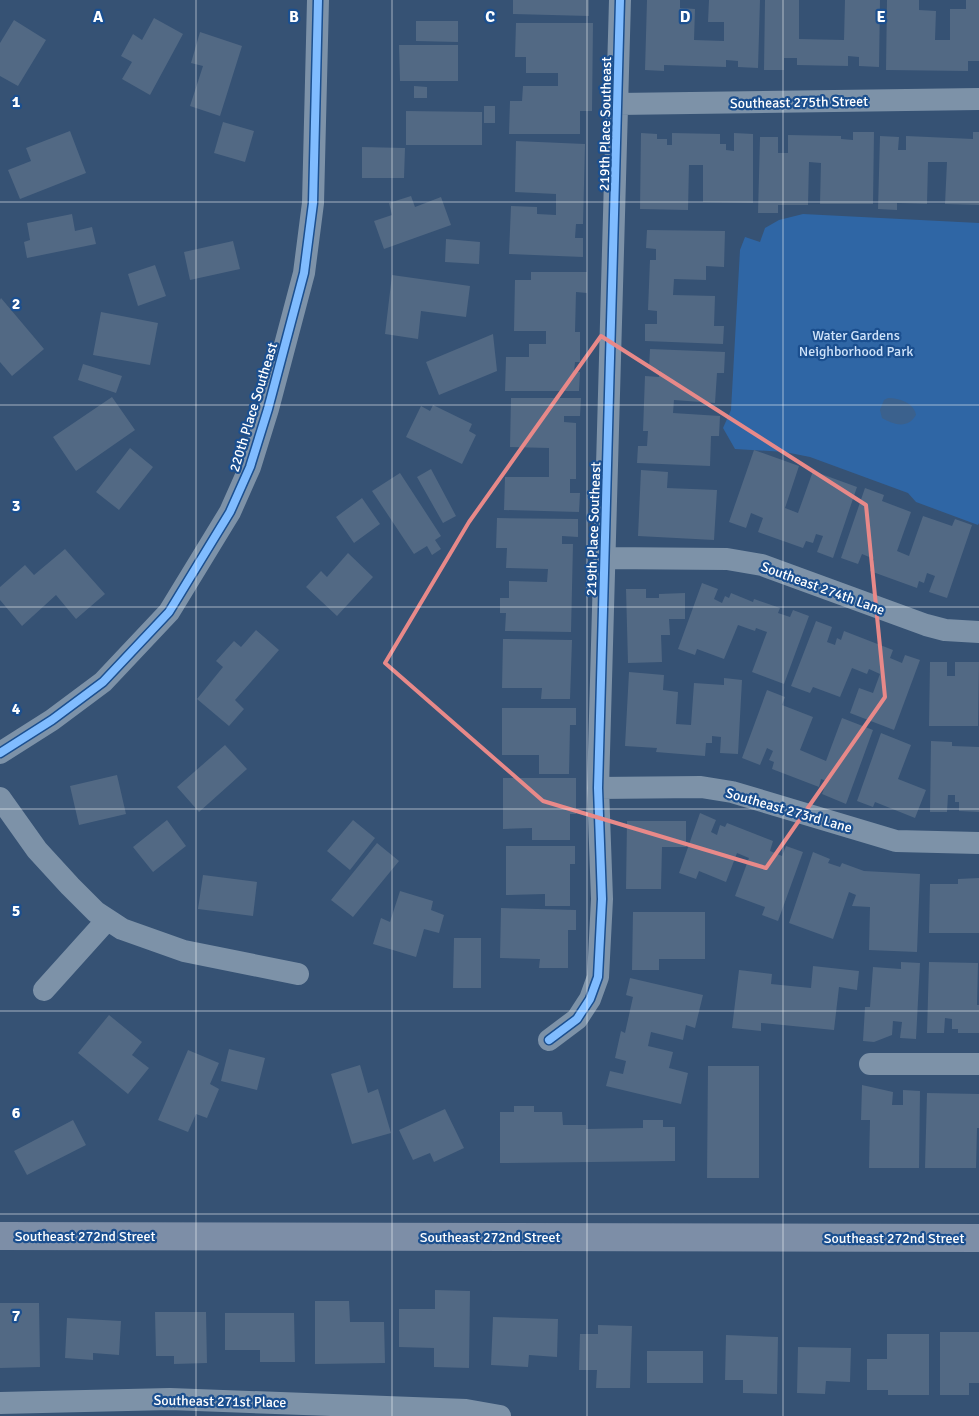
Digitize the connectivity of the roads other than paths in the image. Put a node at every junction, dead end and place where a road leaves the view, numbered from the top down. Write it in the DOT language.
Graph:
graph roads {
  1 [pos="318,0"];
  2 [pos="620,0"];
  3 [pos="979,99"];
  4 [pos="618,104"];
  5 [pos="605,558"];
  6 [pos="979,632"];
  7 [pos="0,753"];
  8 [pos="598,788"];
  9 [pos="0,798"];
  10 [pos="979,843"];
  11 [pos="107,920"];
  12 [pos="298,974"];
  13 [pos="44,990"];
  14 [pos="549,1040"];
  15 [pos="870,1064"];
  16 [pos="979,1064"];
  17 [pos="0,1236"];
  18 [pos="979,1238"];
  19 [pos="0,1403"];
  20 [pos="466,1413"];
  21 [pos="500,1416"];
  1 -- 7 [label="street, 220th Place Southeast"];
  2 -- 4 [label="street, 219th Place Southeast"];
  3 -- 4 [label="street, Southeast 275th Street"];
  4 -- 5 [label="street, 219th Place Southeast"];
  5 -- 6 [label="street, Southeast 274th Lane"];
  5 -- 8 [label="street, 219th Place Southeast"];
  8 -- 10 [label="street, Southeast 273rd Lane"];
  8 -- 14 [label="street, 219th Place Southeast"];
  9 -- 11 [label="street"];
  11 -- 12 [label="street"];
  11 -- 13 [label="street"];
  15 -- 16 [label="street"];
  17 -- 18 [label="main road, Southeast 272nd Street"];
  19 -- 20 [label="street, Southeast 271st Place"];
  20 -- 21 [label="street, Southeast 271st Place"];
}
